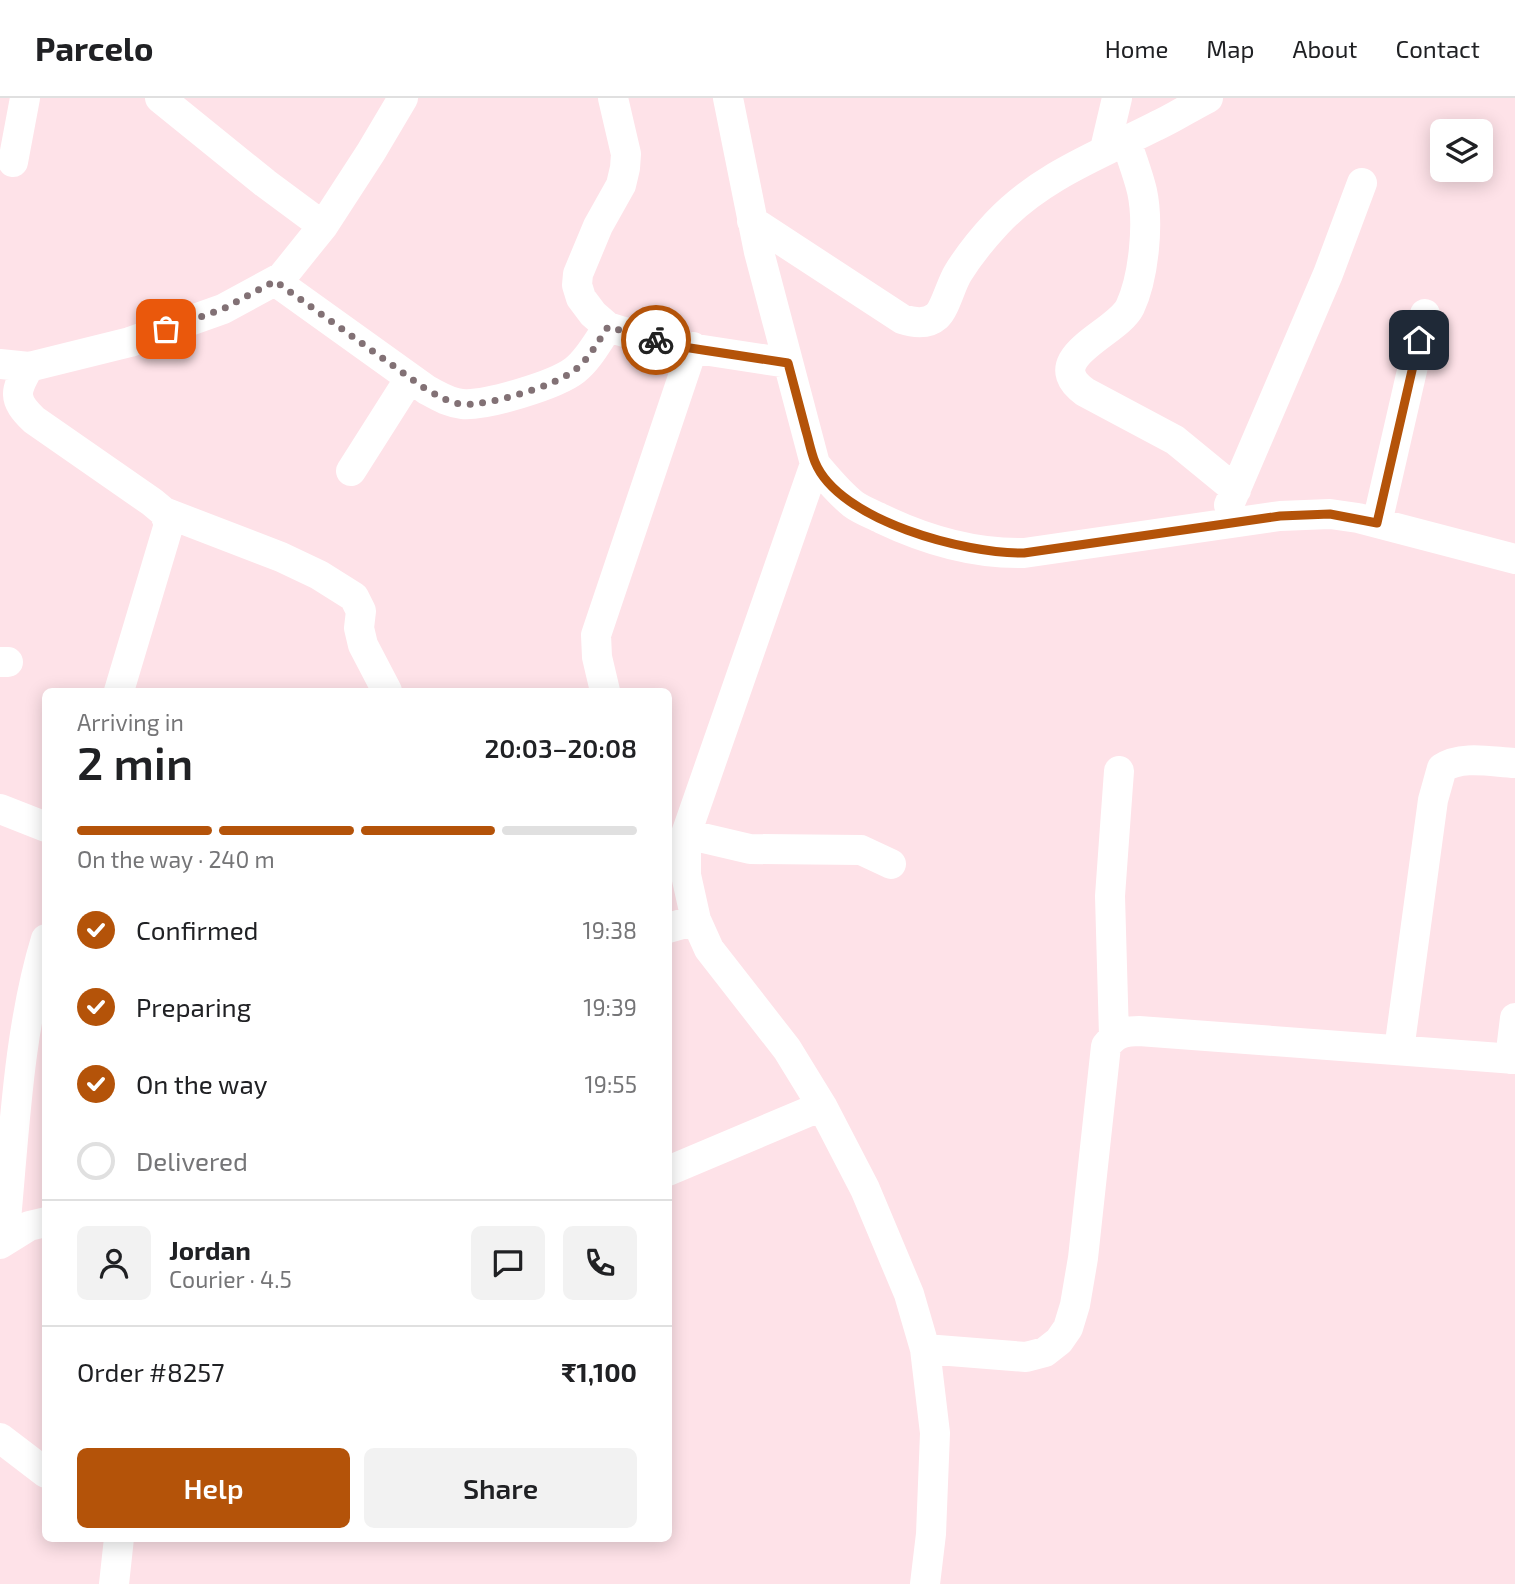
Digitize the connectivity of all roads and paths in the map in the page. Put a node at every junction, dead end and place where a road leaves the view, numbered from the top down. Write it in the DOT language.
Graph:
graph roads {
  1 [pos="25,98"];
  2 [pos="160,98"];
  3 [pos="403,98"];
  4 [pos="613,98"];
  5 [pos="728,98"];
  6 [pos="1116,98"];
  7 [pos="1208,98"];
  8 [pos="189,107"];
  9 [pos="1116,144"];
  10 [pos="13,162"];
  11 [pos="1362,183"];
  12 [pos="752,221"];
  13 [pos="323,226"];
  14 [pos="275,281"];
  15 [pos="1425,314"];
  16 [pos="608,327"];
  17 [pos="693,347"];
  18 [pos="788,363"];
  19 [pos="0,364"];
  20 [pos="29,367"];
  21 [pos="410,378"];
  22 [pos="815,464"];
  23 [pos="351,471"];
  24 [pos="1236,490"];
  25 [pos="164,512"];
  26 [pos="1377,523"];
  27 [pos="1221,525"];
  28 [pos="1515,559"];
  29 [pos="120,688"];
  30 [pos="385,688"];
  31 [pos="605,688"];
  32 [pos="1515,763"];
  33 [pos="1119,771"];
  34 [pos="0,809"];
  35 [pos="42,825"];
  36 [pos="680,841"];
  37 [pos="891,864"];
  38 [pos="682,924"];
  39 [pos="42,956"];
  40 [pos="1515,1018"];
  41 [pos="1114,1036"];
  42 [pos="1399,1050"];
  43 [pos="1513,1059"];
  44 [pos="822,1106"];
  45 [pos="672,1169"];
  46 [pos="42,1223"];
  47 [pos="2,1243"];
  48 [pos="925,1349"];
  49 [pos="0,1438"];
  50 [pos="42,1470"];
  51 [pos="118,1542"];
  52 [pos="114,1584"];
  53 [pos="925,1584"];
  1 -- 10 [label="street"];
  2 -- 8 [label="street"];
  3 -- 13 [label="street"];
  4 -- 16 [label="street"];
  5 -- 12 [label="street"];
  6 -- 9 [label="street"];
  7 -- 9 [label="street"];
  8 -- 13 [label="street"];
  9 -- 12 [label="street"];
  9 -- 24 [label="street"];
  11 -- 24 [label="street"];
  12 -- 18 [label="street"];
  13 -- 14 [label="street"];
  14 -- 20 [label="street"];
  14 -- 21 [label="street"];
  15 -- 26 [label="street"];
  16 -- 17 [label="street"];
  16 -- 21 [label="street"];
  17 -- 18 [label="street"];
  17 -- 31 [label="street"];
  18 -- 22 [label="street"];
  19 -- 20 [label="street"];
  20 -- 25 [label="street"];
  21 -- 23 [label="street"];
  22 -- 27 [label="street"];
  22 -- 36 [label="street"];
  24 -- 27 [label="street"];
  25 -- 29 [label="street"];
  25 -- 30 [label="street"];
  26 -- 27 [label="street"];
  26 -- 28 [label="street"];
  32 -- 42 [label="street"];
  33 -- 41 [label="street"];
  34 -- 35 [label="street"];
  36 -- 37 [label="street"];
  36 -- 38 [label="street"];
  38 -- 44 [label="street"];
  39 -- 47 [label="street"];
  40 -- 43 [label="street"];
  41 -- 42 [label="street"];
  41 -- 48 [label="street"];
  42 -- 43 [label="street"];
  44 -- 45 [label="street"];
  44 -- 48 [label="street"];
  46 -- 47 [label="street"];
  48 -- 53 [label="street"];
  49 -- 50 [label="street"];
  51 -- 52 [label="street"];
}
